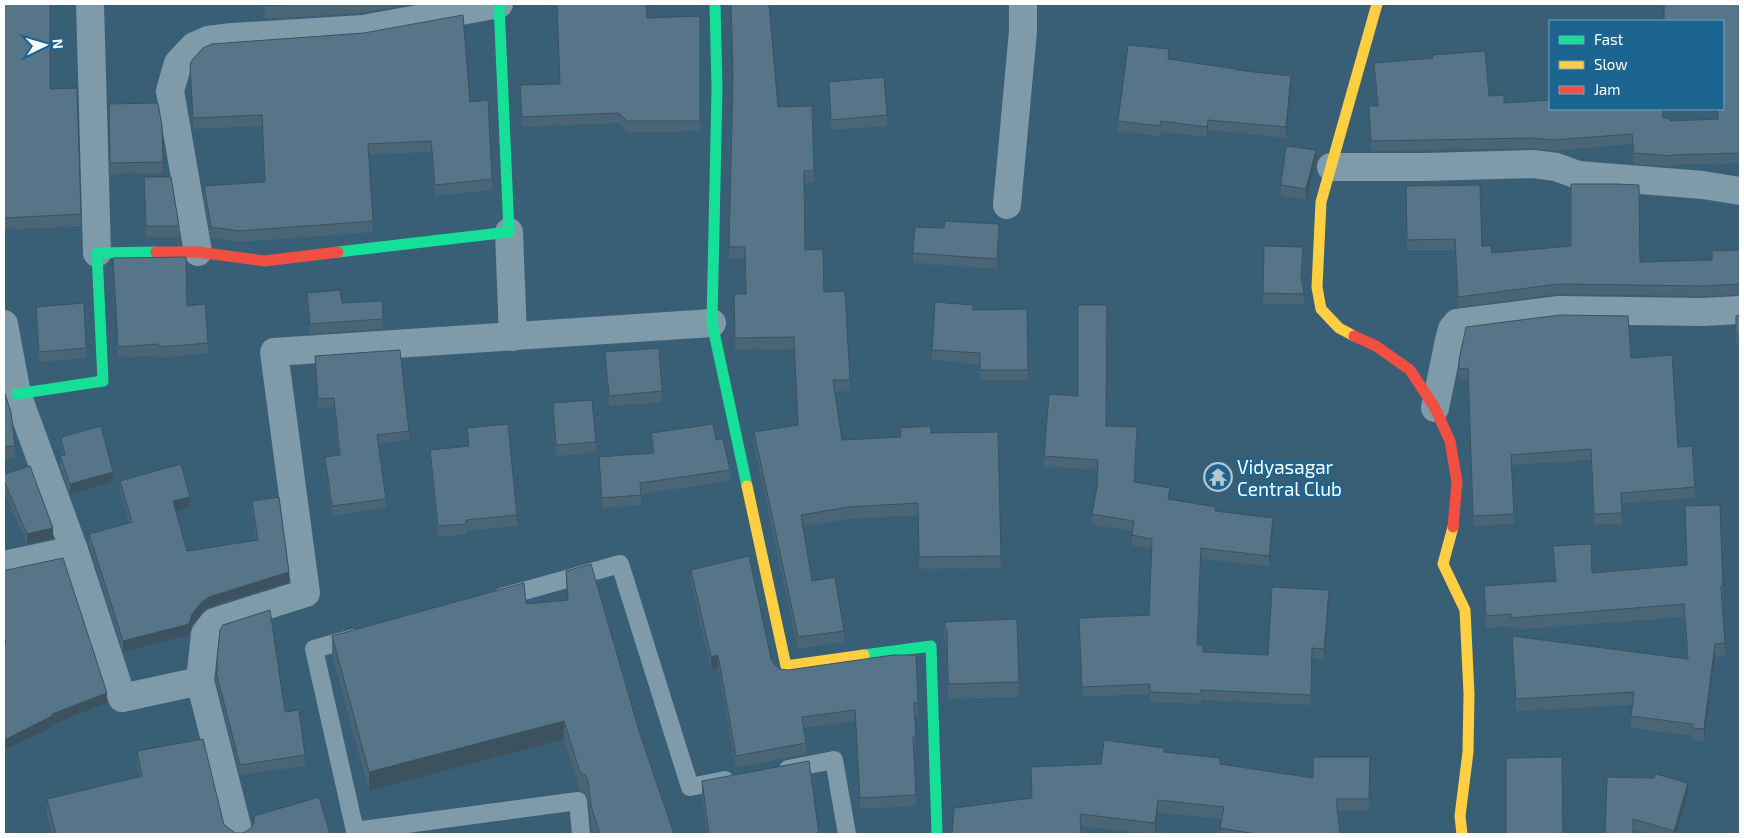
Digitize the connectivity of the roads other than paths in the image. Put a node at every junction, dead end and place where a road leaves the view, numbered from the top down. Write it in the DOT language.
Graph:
graph roads {
  1 [pos="90,4"];
  2 [pos="500,4"];
  3 [pos="715,4"];
  4 [pos="1023,4"];
  5 [pos="1377,4"];
  6 [pos="1331,166"];
  7 [pos="1740,191"];
  8 [pos="1007,205"];
  9 [pos="509,232"];
  10 [pos="198,252"];
  11 [pos="97,253"];
  12 [pos="1740,310"];
  13 [pos="712,322"];
  14 [pos="4,324"];
  15 [pos="514,337"];
  16 [pos="17,394"];
  17 [pos="1435,408"];
  18 [pos="74,550"];
  19 [pos="4,565"];
  20 [pos="486,601"];
  21 [pos="371,633"];
  22 [pos="200,681"];
  23 [pos="776,771"];
  24 [pos="738,778"];
  25 [pos="238,834"];
  26 [pos="581,834"];
  27 [pos="846,834"];
  28 [pos="937,834"];
  29 [pos="1462,834"];
  1 -- 11 [label="street"];
  2 -- 9 [label="street"];
  2 -- 10 [label="street"];
  3 -- 13 [label="street"];
  4 -- 8 [label="street"];
  5 -- 6 [label="street"];
  6 -- 7 [label="street"];
  6 -- 17 [label="street"];
  9 -- 10 [label="street"];
  9 -- 15 [label="street"];
  10 -- 11 [label="street"];
  11 -- 16 [label="street"];
  12 -- 17 [label="street"];
  13 -- 15 [label="street"];
  13 -- 28 [label="street"];
  14 -- 16 [label="street"];
  15 -- 22 [label="street"];
  16 -- 18 [label="street"];
  17 -- 29 [label="street"];
  18 -- 19 [label="street"];
  18 -- 22 [label="street"];
  20 -- 24 [label="lane"];
  21 -- 26 [label="lane"];
  22 -- 25 [label="street"];
  23 -- 27 [label="lane"];
}
